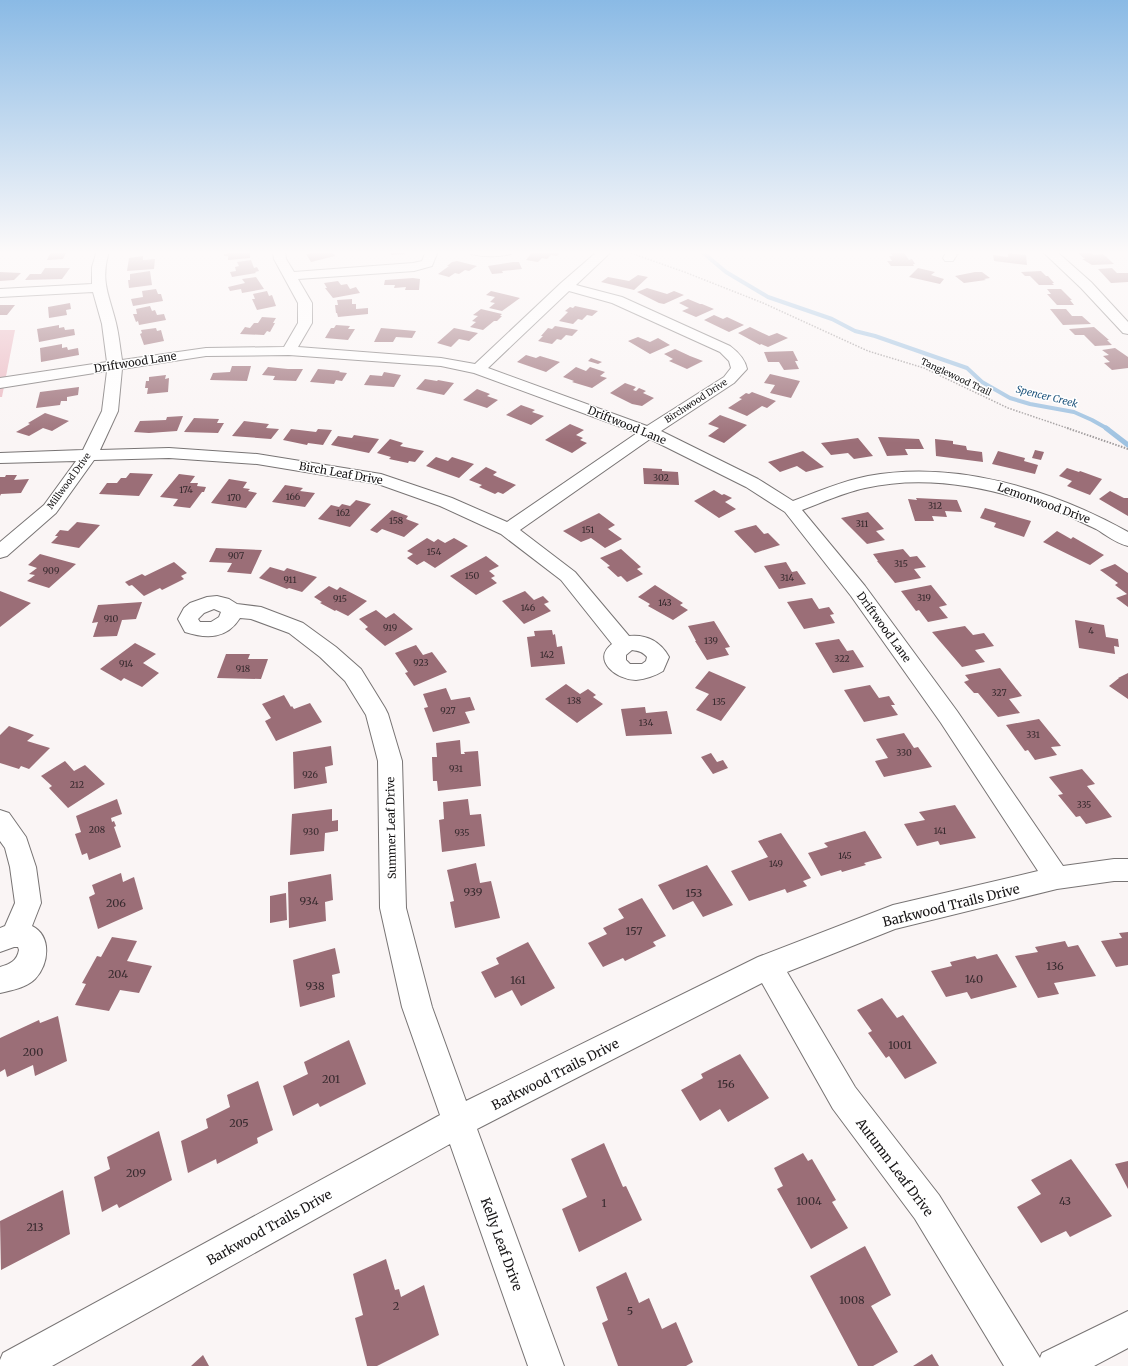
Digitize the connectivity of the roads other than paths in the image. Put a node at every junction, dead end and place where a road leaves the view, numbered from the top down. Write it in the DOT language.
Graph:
graph roads {
  1 [pos="106,315"];
  2 [pos="305,315"];
  3 [pos="536,315"];
  4 [pos="650,315"];
  5 [pos="1114,315"];
  6 [pos="1128,330"];
  7 [pos="289,351"];
  8 [pos="115,365"];
  9 [pos="478,369"];
  10 [pos="0,383"];
  11 [pos="650,432"];
  12 [pos="90,454"];
  13 [pos="0,458"];
  14 [pos="792,508"];
  15 [pos="508,530"];
  16 [pos="1128,540"];
  17 [pos="0,552"];
  18 [pos="231,610"];
  19 [pos="625,645"];
  20 [pos="0,820"];
  21 [pos="1128,870"];
  22 [pos="1056,878"];
  23 [pos="8,938"];
  24 [pos="768,966"];
  25 [pos="0,980"];
  26 [pos="458,1122"];
  27 [pos="1128,1329"];
  28 [pos="18,1366"];
  29 [pos="546,1366"];
  30 [pos="1025,1366"];
  31 [pos="1055,1366"];
  1 -- 8 [label="street, Millwood Drive"];
  2 -- 7 [label="street"];
  3 -- 9 [label="street"];
  4 -- 11 [label="street, Birchwood Drive"];
  5 -- 6 [label="street"];
  7 -- 8 [label="street, Driftwood Lane"];
  7 -- 9 [label="street, Driftwood Lane"];
  8 -- 10 [label="street, Driftwood Lane"];
  8 -- 12 [label="street, Millwood Drive"];
  9 -- 11 [label="street, Driftwood Lane"];
  11 -- 14 [label="street, Driftwood Lane"];
  11 -- 15 [label="street, Birchwood Drive"];
  12 -- 13 [label="street, Birch Leaf Drive"];
  12 -- 15 [label="street, Birch Leaf Drive"];
  12 -- 17 [label="street, Millwood Drive"];
  14 -- 16 [label="street, Lemonwood Drive"];
  14 -- 22 [label="street, Driftwood Lane"];
  15 -- 19 [label="street, Birch Leaf Drive"];
  18 -- 26 [label="street, Summer Leaf Drive"];
  20 -- 23 [label="street"];
  21 -- 22 [label="street, Barkwood Trails Drive"];
  22 -- 24 [label="street, Barkwood Trails Drive"];
  23 -- 25 [label="street"];
  24 -- 26 [label="street, Barkwood Trails Drive"];
  24 -- 30 [label="street, Autumn Leaf Drive"];
  26 -- 28 [label="street, Barkwood Trails Drive"];
  26 -- 29 [label="street, Kelly Leaf Drive"];
  27 -- 31 [label="street"];
}
